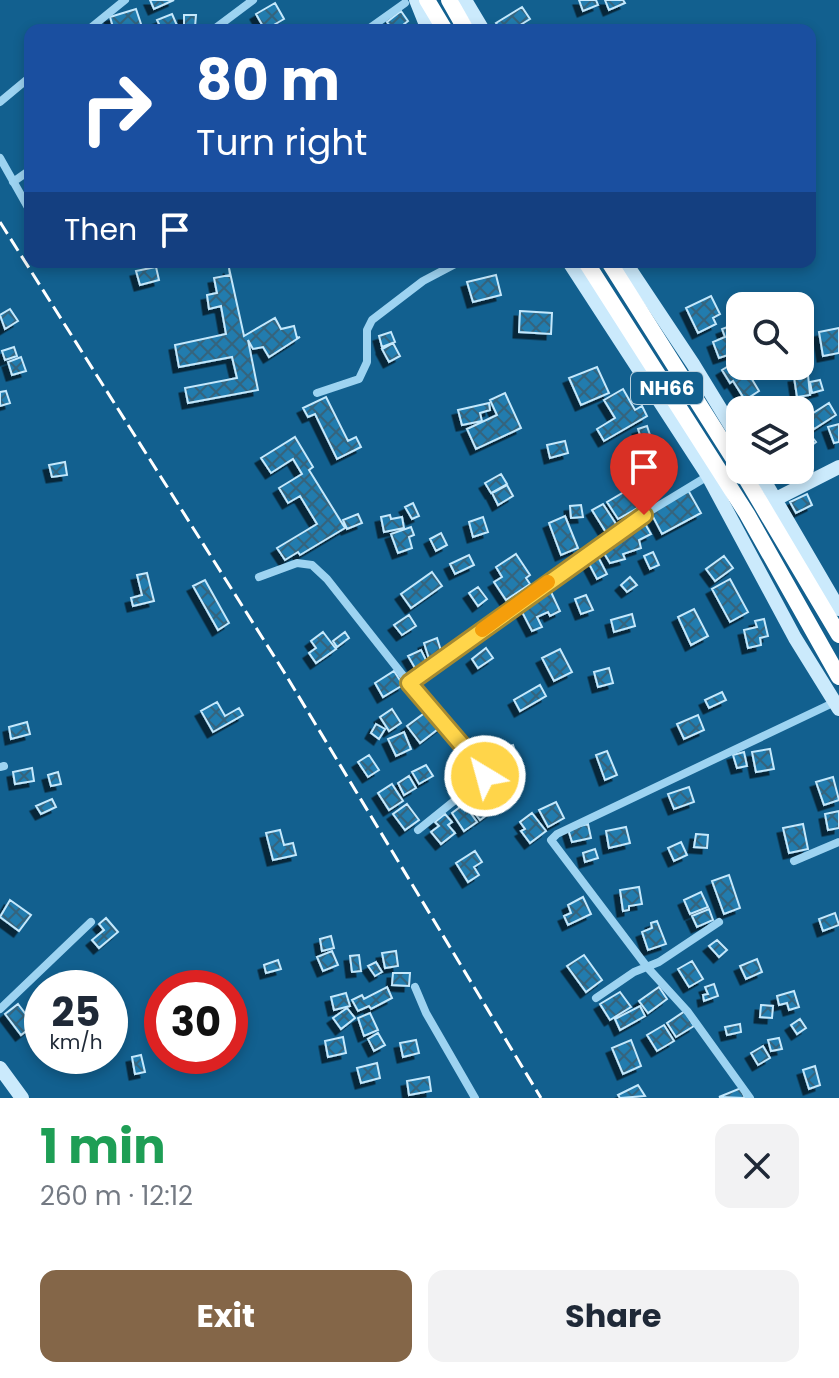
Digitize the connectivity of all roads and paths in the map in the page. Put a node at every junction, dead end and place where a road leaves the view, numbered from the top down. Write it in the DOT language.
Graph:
graph roads {
  1 [pos="125,0"];
  2 [pos="253,0"];
  3 [pos="449,0"];
  4 [pos="465,0"];
  5 [pos="414,1"];
  6 [pos="95,24"];
  7 [pos="221,24"];
  8 [pos="377,24"];
  9 [pos="425,24"];
  10 [pos="439,24"];
  11 [pos="463,24"];
  12 [pos="479,24"];
  13 [pos="24,82"];
  14 [pos="0,102"];
  15 [pos="0,158"];
  16 [pos="24,174"];
  17 [pos="13,182"];
  18 [pos="24,201"];
  19 [pos="448,268"];
  20 [pos="573,268"];
  21 [pos="590,268"];
  22 [pos="613,268"];
  23 [pos="629,268"];
  24 [pos="317,393"];
  25 [pos="726,418"];
  26 [pos="726,447"];
  27 [pos="839,467"];
  28 [pos="708,476"];
  29 [pos="753,484"];
  30 [pos="763,484"];
  31 [pos="769,502"];
  32 [pos="739,517"];
  33 [pos="259,577"];
  34 [pos="839,609"];
  35 [pos="839,635"];
  36 [pos="839,677"];
  37 [pos="409,683"];
  38 [pos="837,706"];
  39 [pos="418,830"];
  40 [pos="839,842"];
  41 [pos="794,861"];
  42 [pos="91,922"];
  43 [pos="719,922"];
  44 [pos="647,967"];
  45 [pos="415,987"];
  46 [pos="596,998"];
  47 [pos="0,1009"];
  48 [pos="0,1068"];
  49 [pos="22,1098"];
  50 [pos="475,1098"];
  51 [pos="750,1098"];
  1 -- 6 [label="street"];
  2 -- 7 [label="street"];
  3 -- 11 [label="highway"];
  4 -- 12 [label="street"];
  5 -- 8 [label="street"];
  5 -- 9 [label="street"];
  5 -- 10 [label="highway"];
  13 -- 14 [label="street"];
  15 -- 17 [label="street"];
  16 -- 17 [label="street"];
  17 -- 18 [label="street"];
  19 -- 24 [label="street"];
  20 -- 28 [label="street"];
  21 -- 32 [label="highway, NH66"];
  22 -- 26 [label="highway, NH66"];
  23 -- 25 [label="street"];
  27 -- 31 [label="street"];
  28 -- 32 [label="street"];
  28 -- 37 [label="street"];
  29 -- 31 [label="highway, NH66"];
  30 -- 31 [label="street"];
  31 -- 32 [label="street"];
  31 -- 34 [label="street"];
  31 -- 35 [label="highway, NH66"];
  32 -- 36 [label="highway, NH66"];
  32 -- 38 [label="street"];
  33 -- 37 [label="street"];
  37 -- 39 [label="street"];
  38 -- 44 [label="street"];
  40 -- 41 [label="street"];
  42 -- 47 [label="street"];
  43 -- 44 [label="street"];
  44 -- 46 [label="street"];
  44 -- 51 [label="street"];
  45 -- 50 [label="street"];
  48 -- 49 [label="street"];
}
